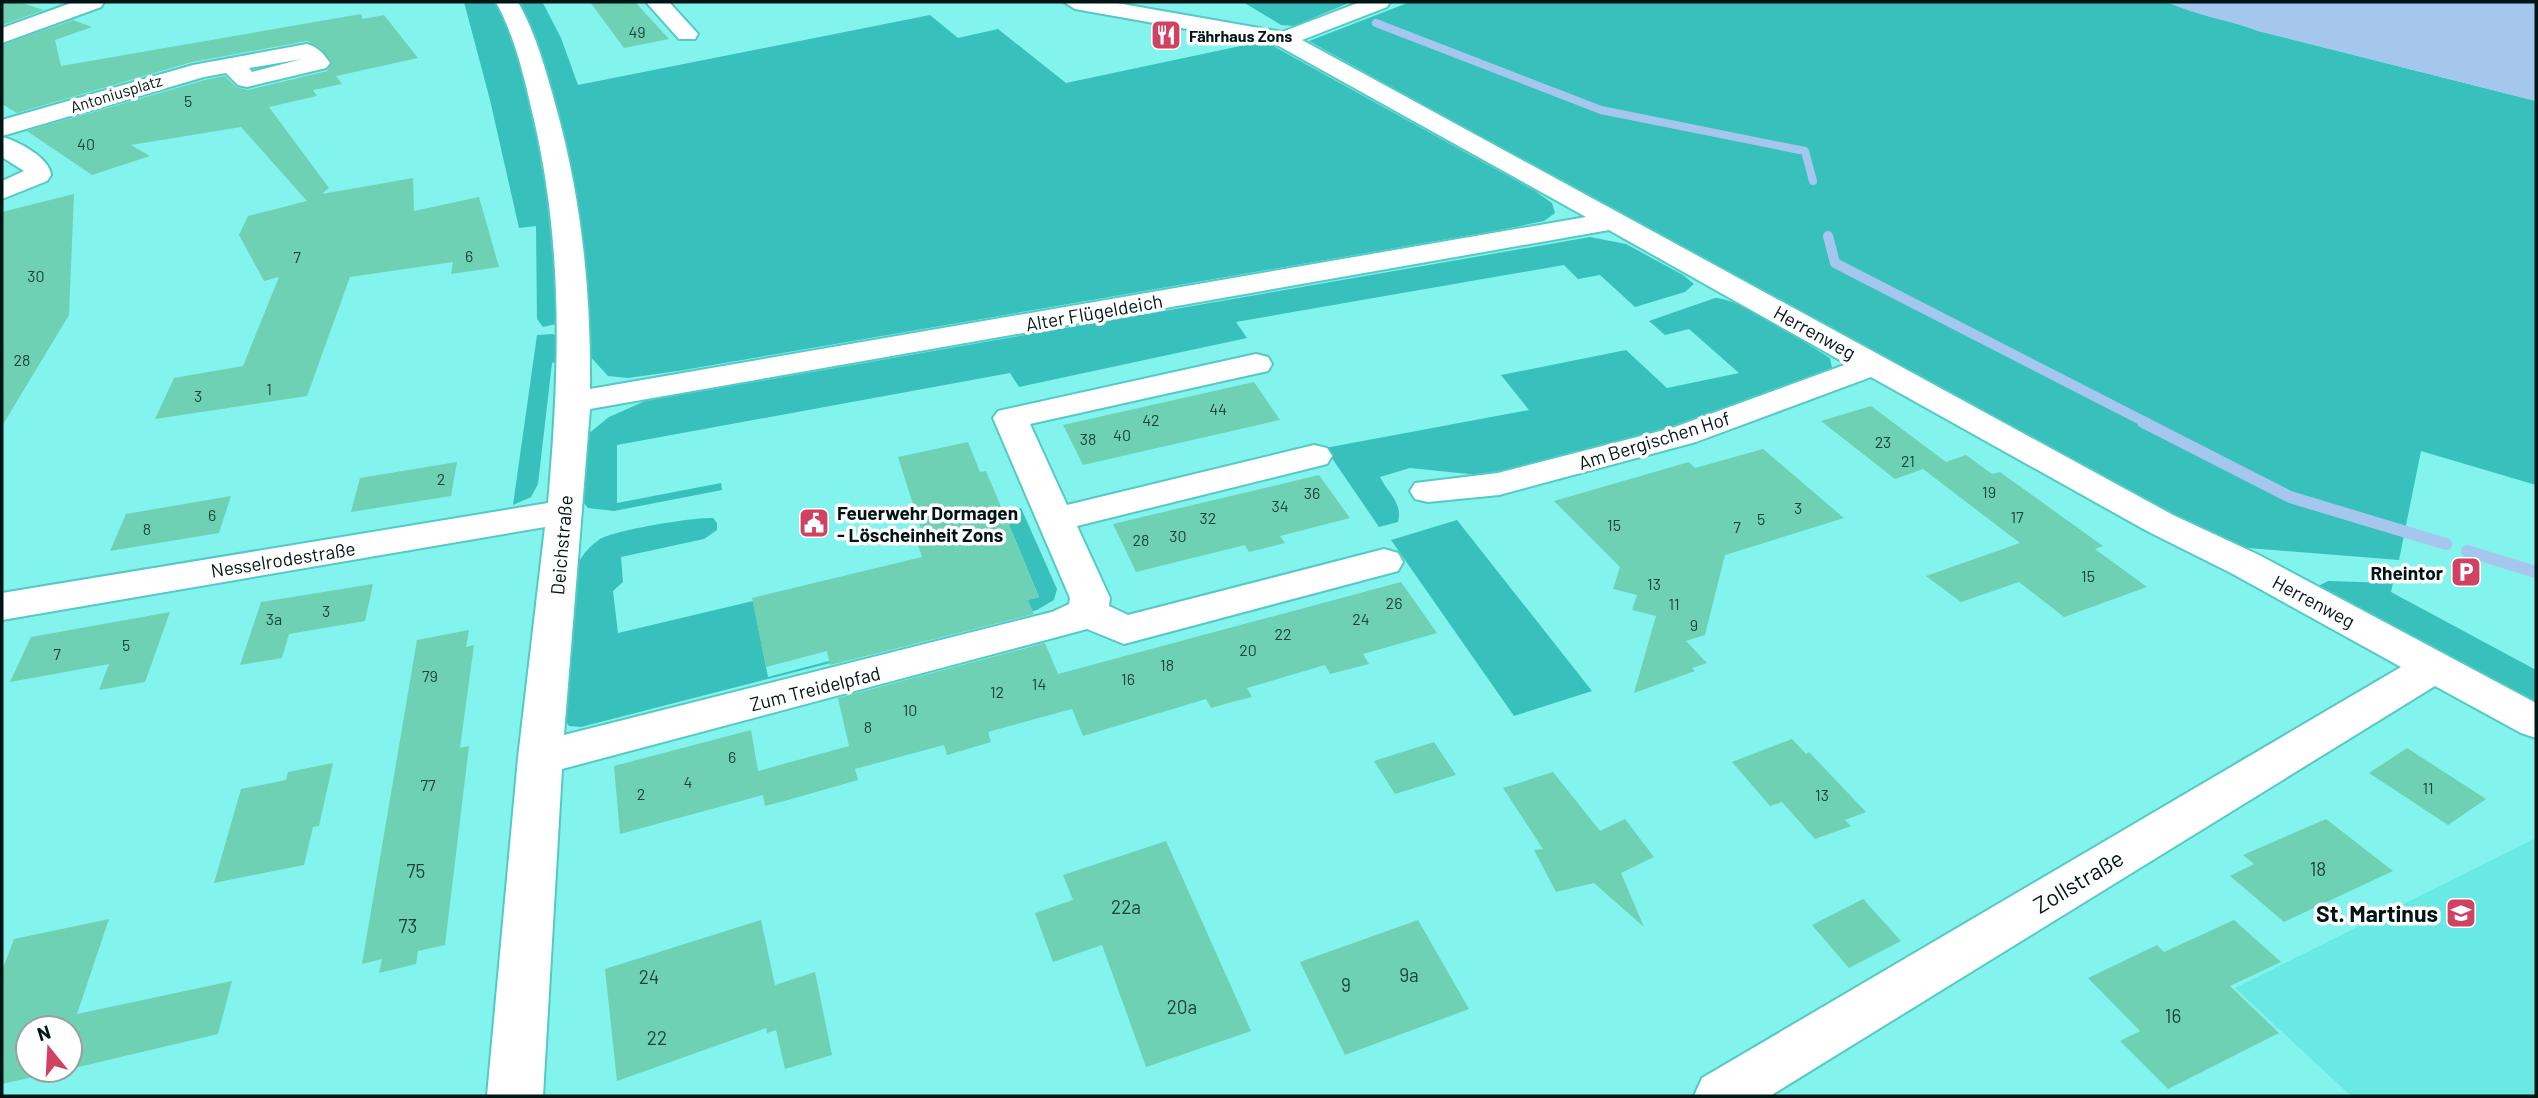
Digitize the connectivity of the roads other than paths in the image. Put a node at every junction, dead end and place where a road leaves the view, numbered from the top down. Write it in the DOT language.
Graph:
graph roads {
  1 [pos="93,2"];
  2 [pos="507,2"];
  3 [pos="657,2"];
  4 [pos="1075,2"];
  5 [pos="1379,2"];
  6 [pos="687,34"];
  7 [pos="2,36"];
  8 [pos="1284,39"];
  9 [pos="232,65"];
  10 [pos="2,128"];
  11 [pos="2,145"];
  12 [pos="2,191"];
  13 [pos="1614,221"];
  14 [pos="1256,364"];
  15 [pos="1874,365"];
  16 [pos="574,402"];
  17 [pos="1314,456"];
  18 [pos="1428,491"];
  19 [pos="564,512"];
  20 [pos="1056,519"];
  21 [pos="1384,562"];
  22 [pos="2,606"];
  23 [pos="1088,612"];
  24 [pos="2435,666"];
  25 [pos="2536,722"];
  26 [pos="540,758"];
  27 [pos="515,1096"];
  28 [pos="1722,1096"];
  1 -- 7 [label="street"];
  2 -- 16 [label="street, Deichstraße"];
  3 -- 6 [label="street"];
  4 -- 8 [label="street, Herrenweg"];
  5 -- 8 [label="street"];
  8 -- 13 [label="street, Herrenweg"];
  9 -- 10 [label="street, Antoniusplatz"];
  11 -- 12 [label="street"];
  13 -- 15 [label="street, Herrenweg"];
  13 -- 16 [label="street, Alter Flügeldeich"];
  14 -- 20 [label="street"];
  15 -- 18 [label="street, Am Bergischen Hof"];
  15 -- 24 [label="street, Herrenweg"];
  16 -- 19 [label="street, Deichstraße"];
  17 -- 20 [label="street"];
  19 -- 22 [label="street, Nesselrodestraße"];
  19 -- 26 [label="street, Deichstraße"];
  20 -- 23 [label="street"];
  21 -- 23 [label="street"];
  23 -- 26 [label="street, Zum Treidelpfad"];
  24 -- 25 [label="street, Herrenweg"];
  24 -- 28 [label="street, Zollstraße"];
  26 -- 27 [label="street, Deichstraße"];
}
